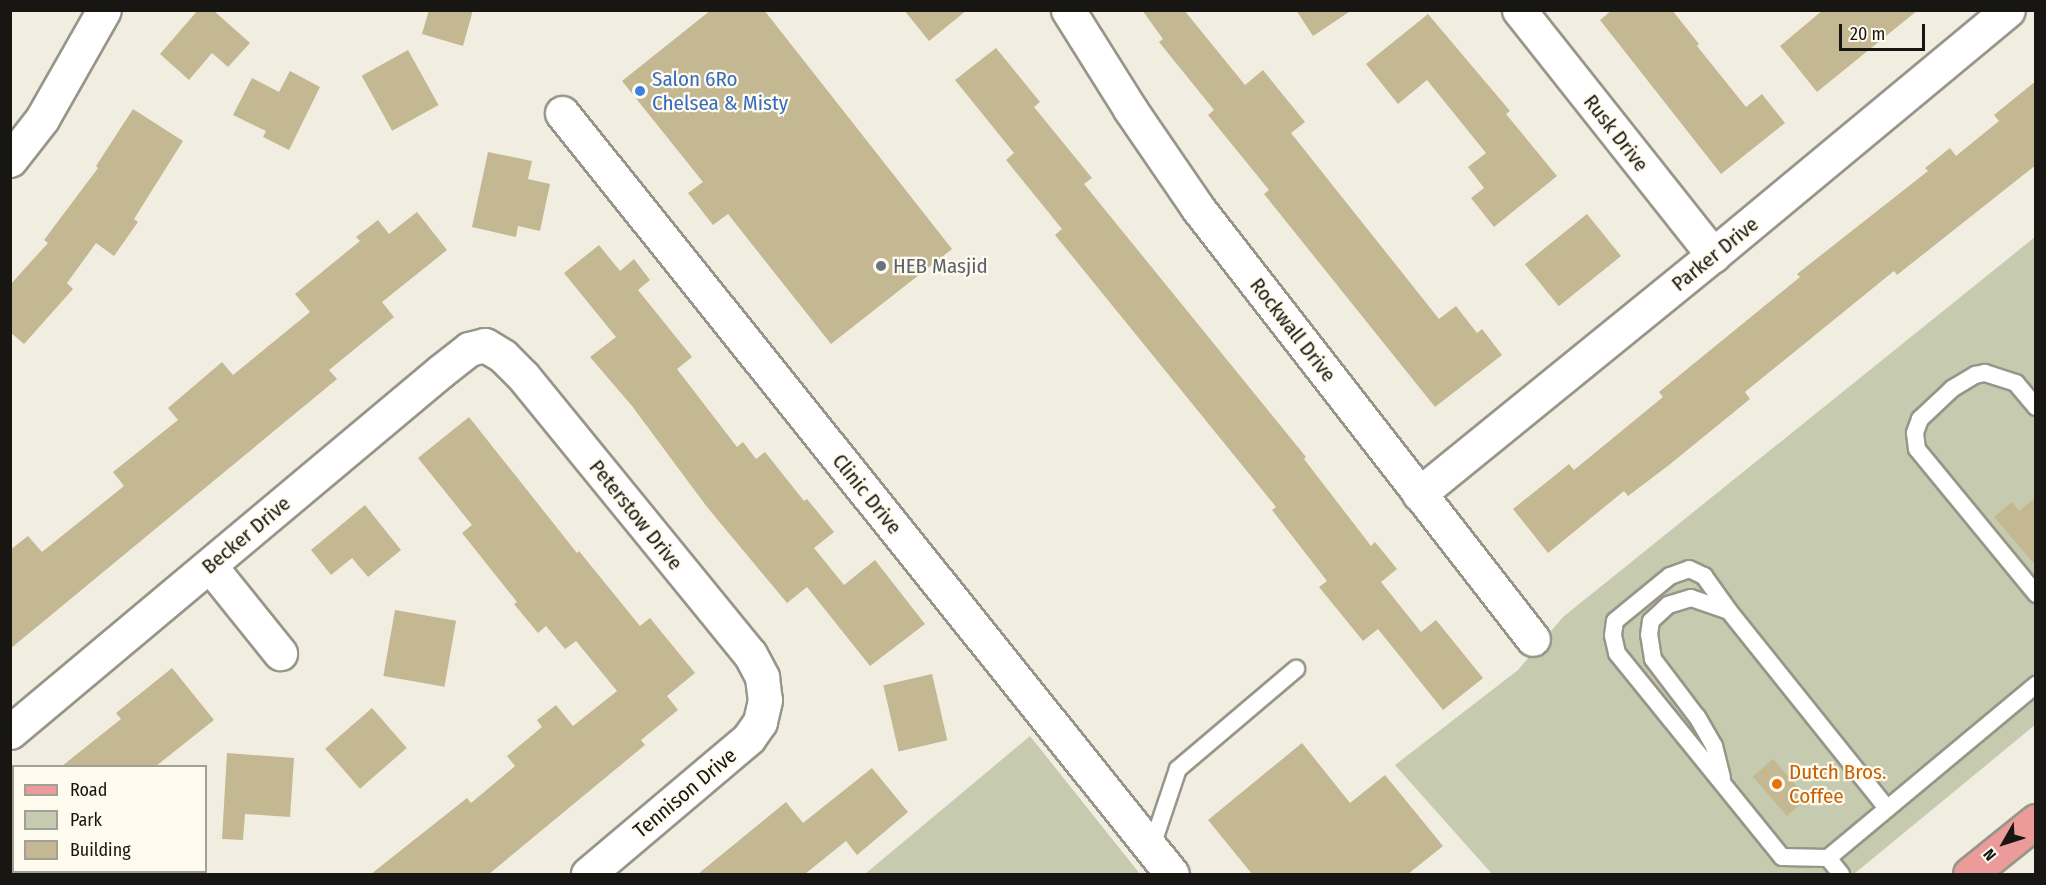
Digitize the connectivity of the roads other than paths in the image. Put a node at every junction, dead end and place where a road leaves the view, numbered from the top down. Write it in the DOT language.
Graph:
graph roads {
  1 [pos="104,10"];
  2 [pos="1068,10"];
  3 [pos="1520,10"];
  4 [pos="2008,10"];
  5 [pos="562,113"];
  6 [pos="10,160"];
  7 [pos="1713,255"];
  8 [pos="485,345"];
  9 [pos="2036,407"];
  10 [pos="1419,494"];
  11 [pos="210,566"];
  12 [pos="2036,594"];
  13 [pos="1729,611"];
  14 [pos="1533,639"];
  15 [pos="280,653"];
  16 [pos="1296,669"];
  17 [pos="2036,685"];
  18 [pos="765,700"];
  19 [pos="10,732"];
  20 [pos="1724,785"];
  21 [pos="1887,808"];
  22 [pos="2036,821"];
  23 [pos="1150,849"];
  24 [pos="1828,858"];
  25 [pos="588,874"];
  26 [pos="1172,874"];
  27 [pos="1841,874"];
  28 [pos="1970,874"];
  1 -- 6 [label="street"];
  2 -- 10 [label="street, Rockwall Drive"];
  3 -- 7 [label="street, Rusk Drive"];
  4 -- 7 [label="street, Parker Drive"];
  5 -- 23 [label="street, Clinic Drive"];
  7 -- 10 [label="street, Parker Drive"];
  8 -- 11 [label="street, Becker Drive"];
  8 -- 18 [label="street, Peterstow Drive"];
  9 -- 12 [label="lane"];
  10 -- 14 [label="street, Rockwall Drive"];
  11 -- 15 [label="street"];
  11 -- 19 [label="street, Becker Drive"];
  13 -- 20 [label="lane"];
  13 -- 20 [label="lane"];
  13 -- 21 [label="lane"];
  16 -- 23 [label="lane"];
  17 -- 21 [label="lane"];
  18 -- 25 [label="street, Tennison Drive"];
  20 -- 24 [label="lane"];
  21 -- 24 [label="lane"];
  22 -- 28 [label="main road"];
  23 -- 26 [label="street, Clinic Drive"];
  24 -- 27 [label="lane"];
}
